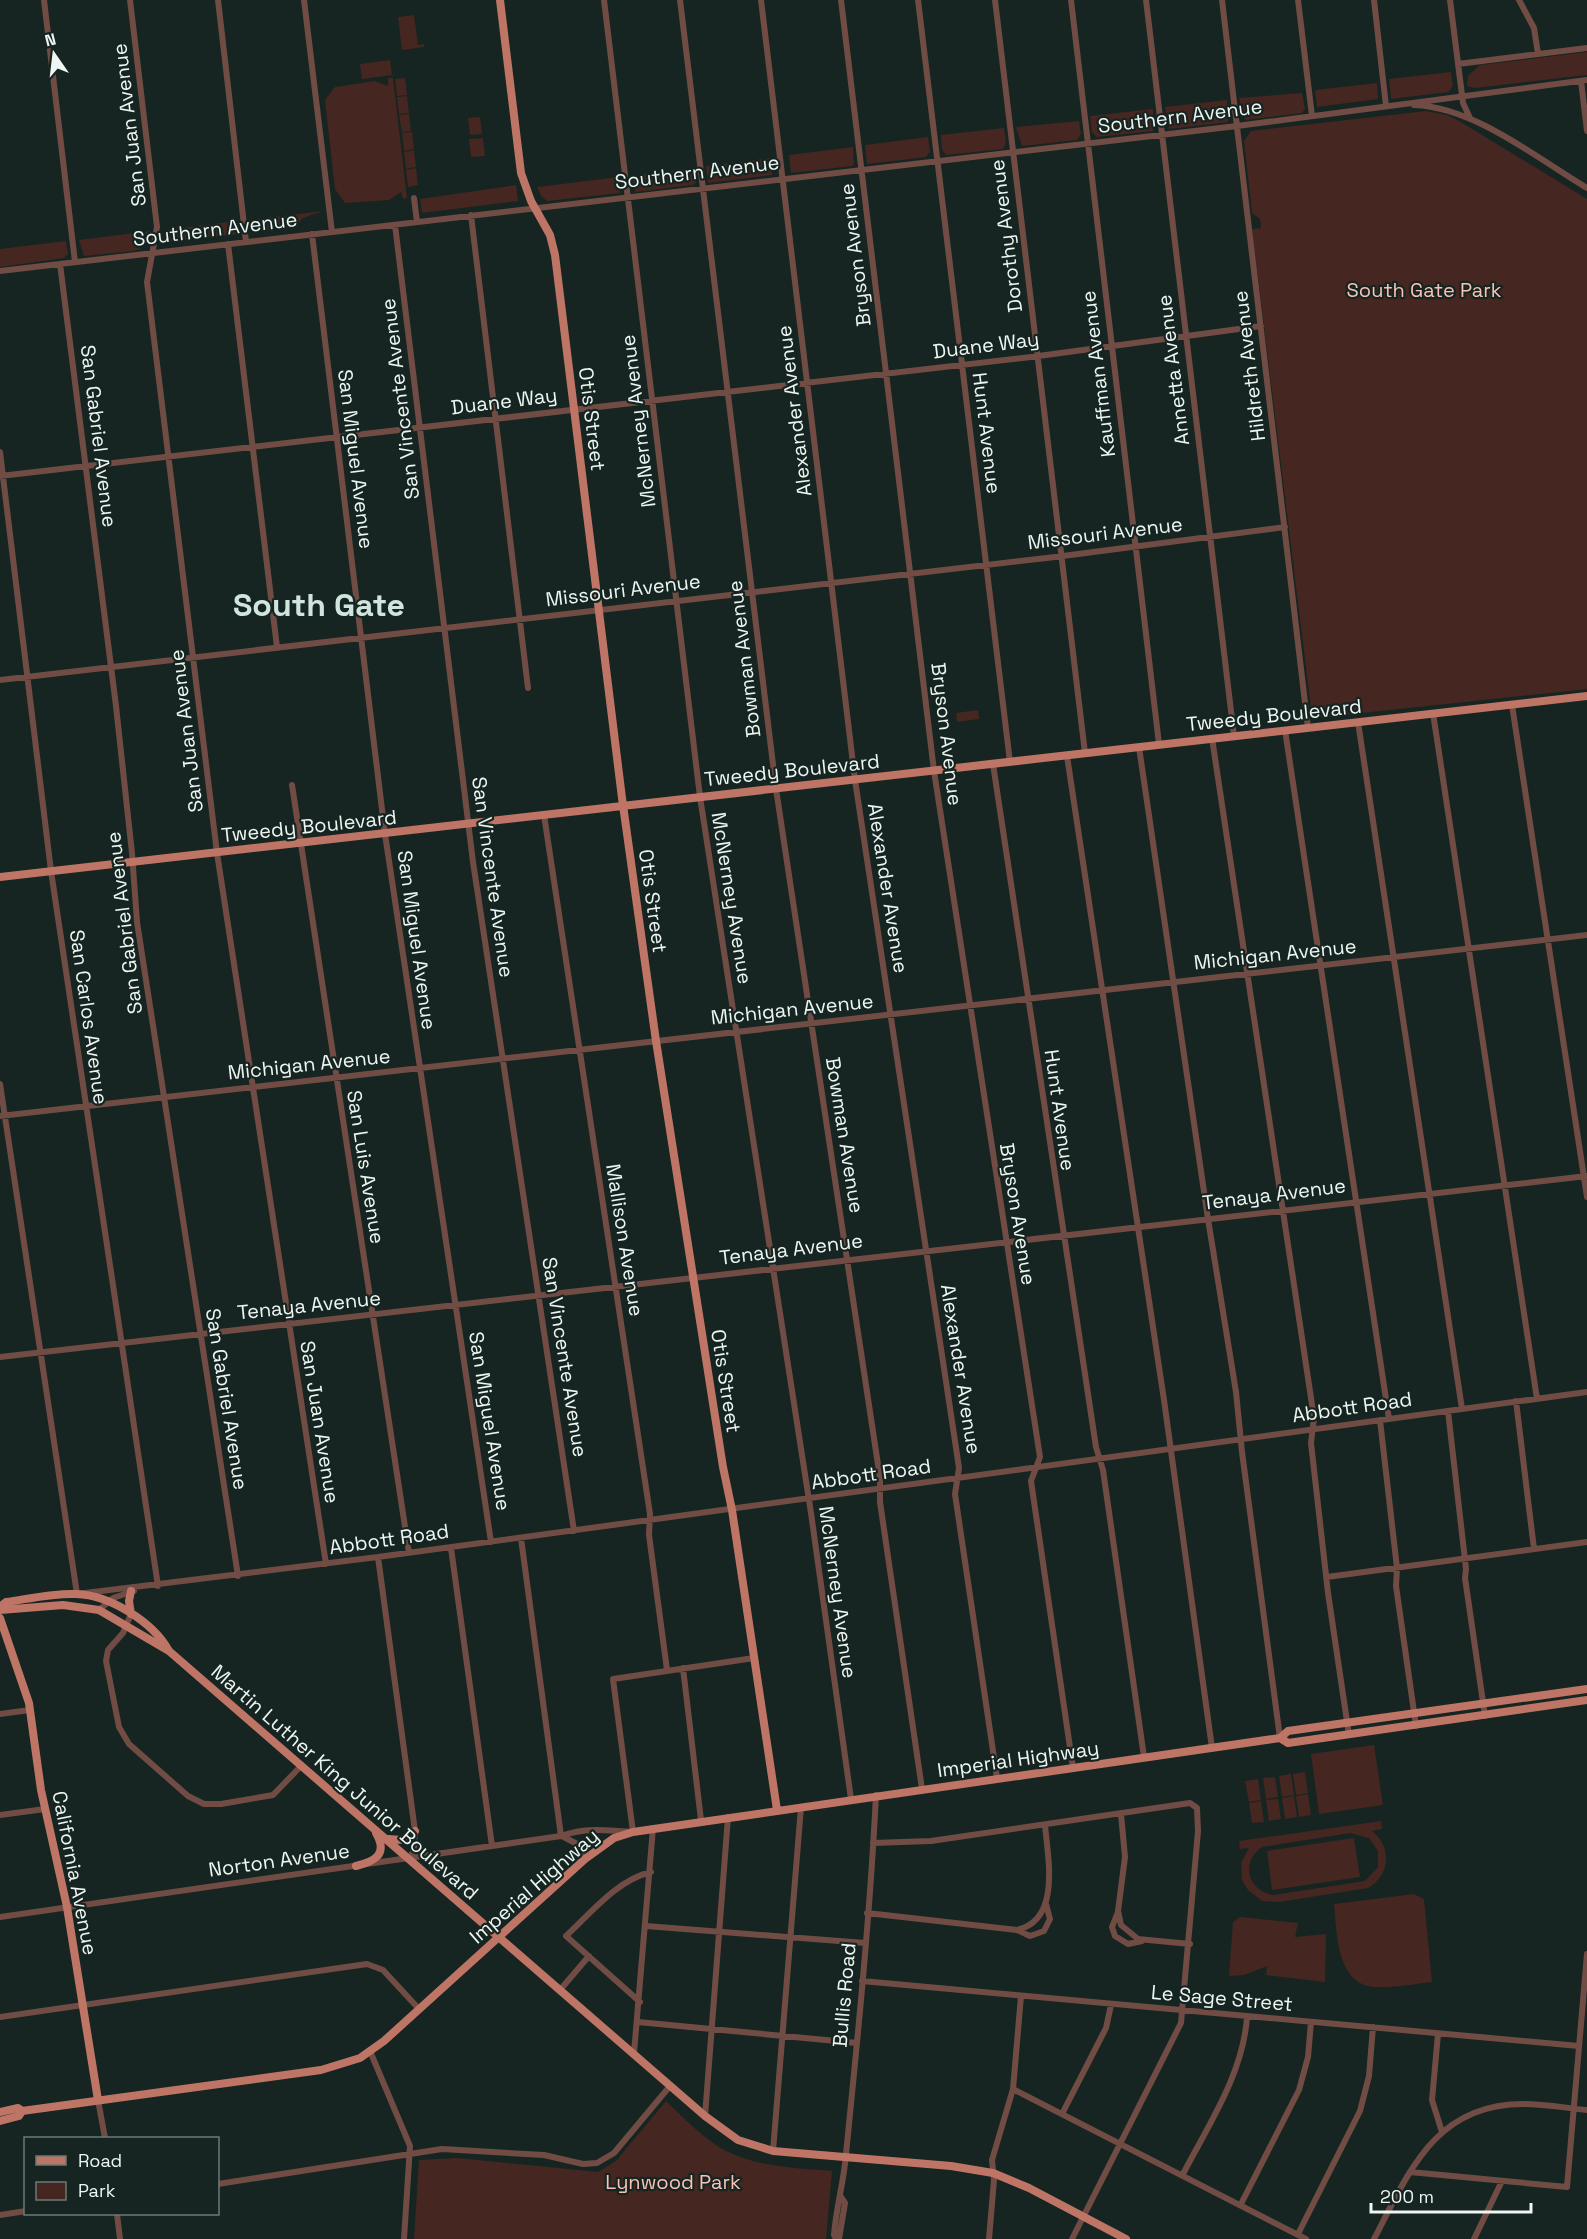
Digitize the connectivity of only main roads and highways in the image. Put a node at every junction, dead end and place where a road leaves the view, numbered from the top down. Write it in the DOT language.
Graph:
graph roads {
  1 [pos="500,0"];
  2 [pos="1587,696"];
  3 [pos="623,806"];
  4 [pos="0,877"];
  5 [pos="131,1592"];
  6 [pos="0,1608"];
  7 [pos="131,1614"];
  8 [pos="0,1618"];
  9 [pos="169,1651"];
  10 [pos="1587,1689"];
  11 [pos="1587,1700"];
  12 [pos="1280,1738"];
  13 [pos="777,1810"];
  14 [pos="373,1827"];
  15 [pos="414,1831"];
  16 [pos="385,1838"];
  17 [pos="356,1866"];
  18 [pos="499,1938"];
  19 [pos="99,2100"];
  20 [pos="22,2111"];
  21 [pos="0,2112"];
  22 [pos="0,2121"];
  23 [pos="1126,2239"];
  1 -- 3 [label="main road, Otis Street"];
  2 -- 3 [label="main road, Tweedy Boulevard"];
  3 -- 4 [label="main road, Tweedy Boulevard"];
  3 -- 13 [label="main road, Otis Street"];
  5 -- 7 [label="main road"];
  6 -- 7 [label="main road, Martin Luther King Junior Boulevard"];
  6 -- 9 [label="main road, Martin Luther King Junior Boulevard"];
  7 -- 9 [label="main road, Martin Luther King Junior Boulevard"];
  8 -- 19 [label="main road, California Avenue"];
  9 -- 14 [label="main road, Martin Luther King Junior Boulevard"];
  10 -- 12 [label="main road, Imperial Highway"];
  11 -- 12 [label="main road, Imperial Highway"];
  12 -- 13 [label="main road, Imperial Highway"];
  13 -- 18 [label="main road, Imperial Highway"];
  14 -- 16 [label="main road, Martin Luther King Junior Boulevard"];
  14 -- 17 [label="main road"];
  15 -- 16 [label="main road"];
  16 -- 18 [label="main road, Martin Luther King Junior Boulevard"];
  18 -- 19 [label="main road, Imperial Highway"];
  18 -- 23 [label="main road, Martin Luther King Junior Boulevard"];
  19 -- 20 [label="main road, Imperial Highway"];
  20 -- 21 [label="main road, Imperial Highway"];
  20 -- 22 [label="main road, Imperial Highway"];
}
